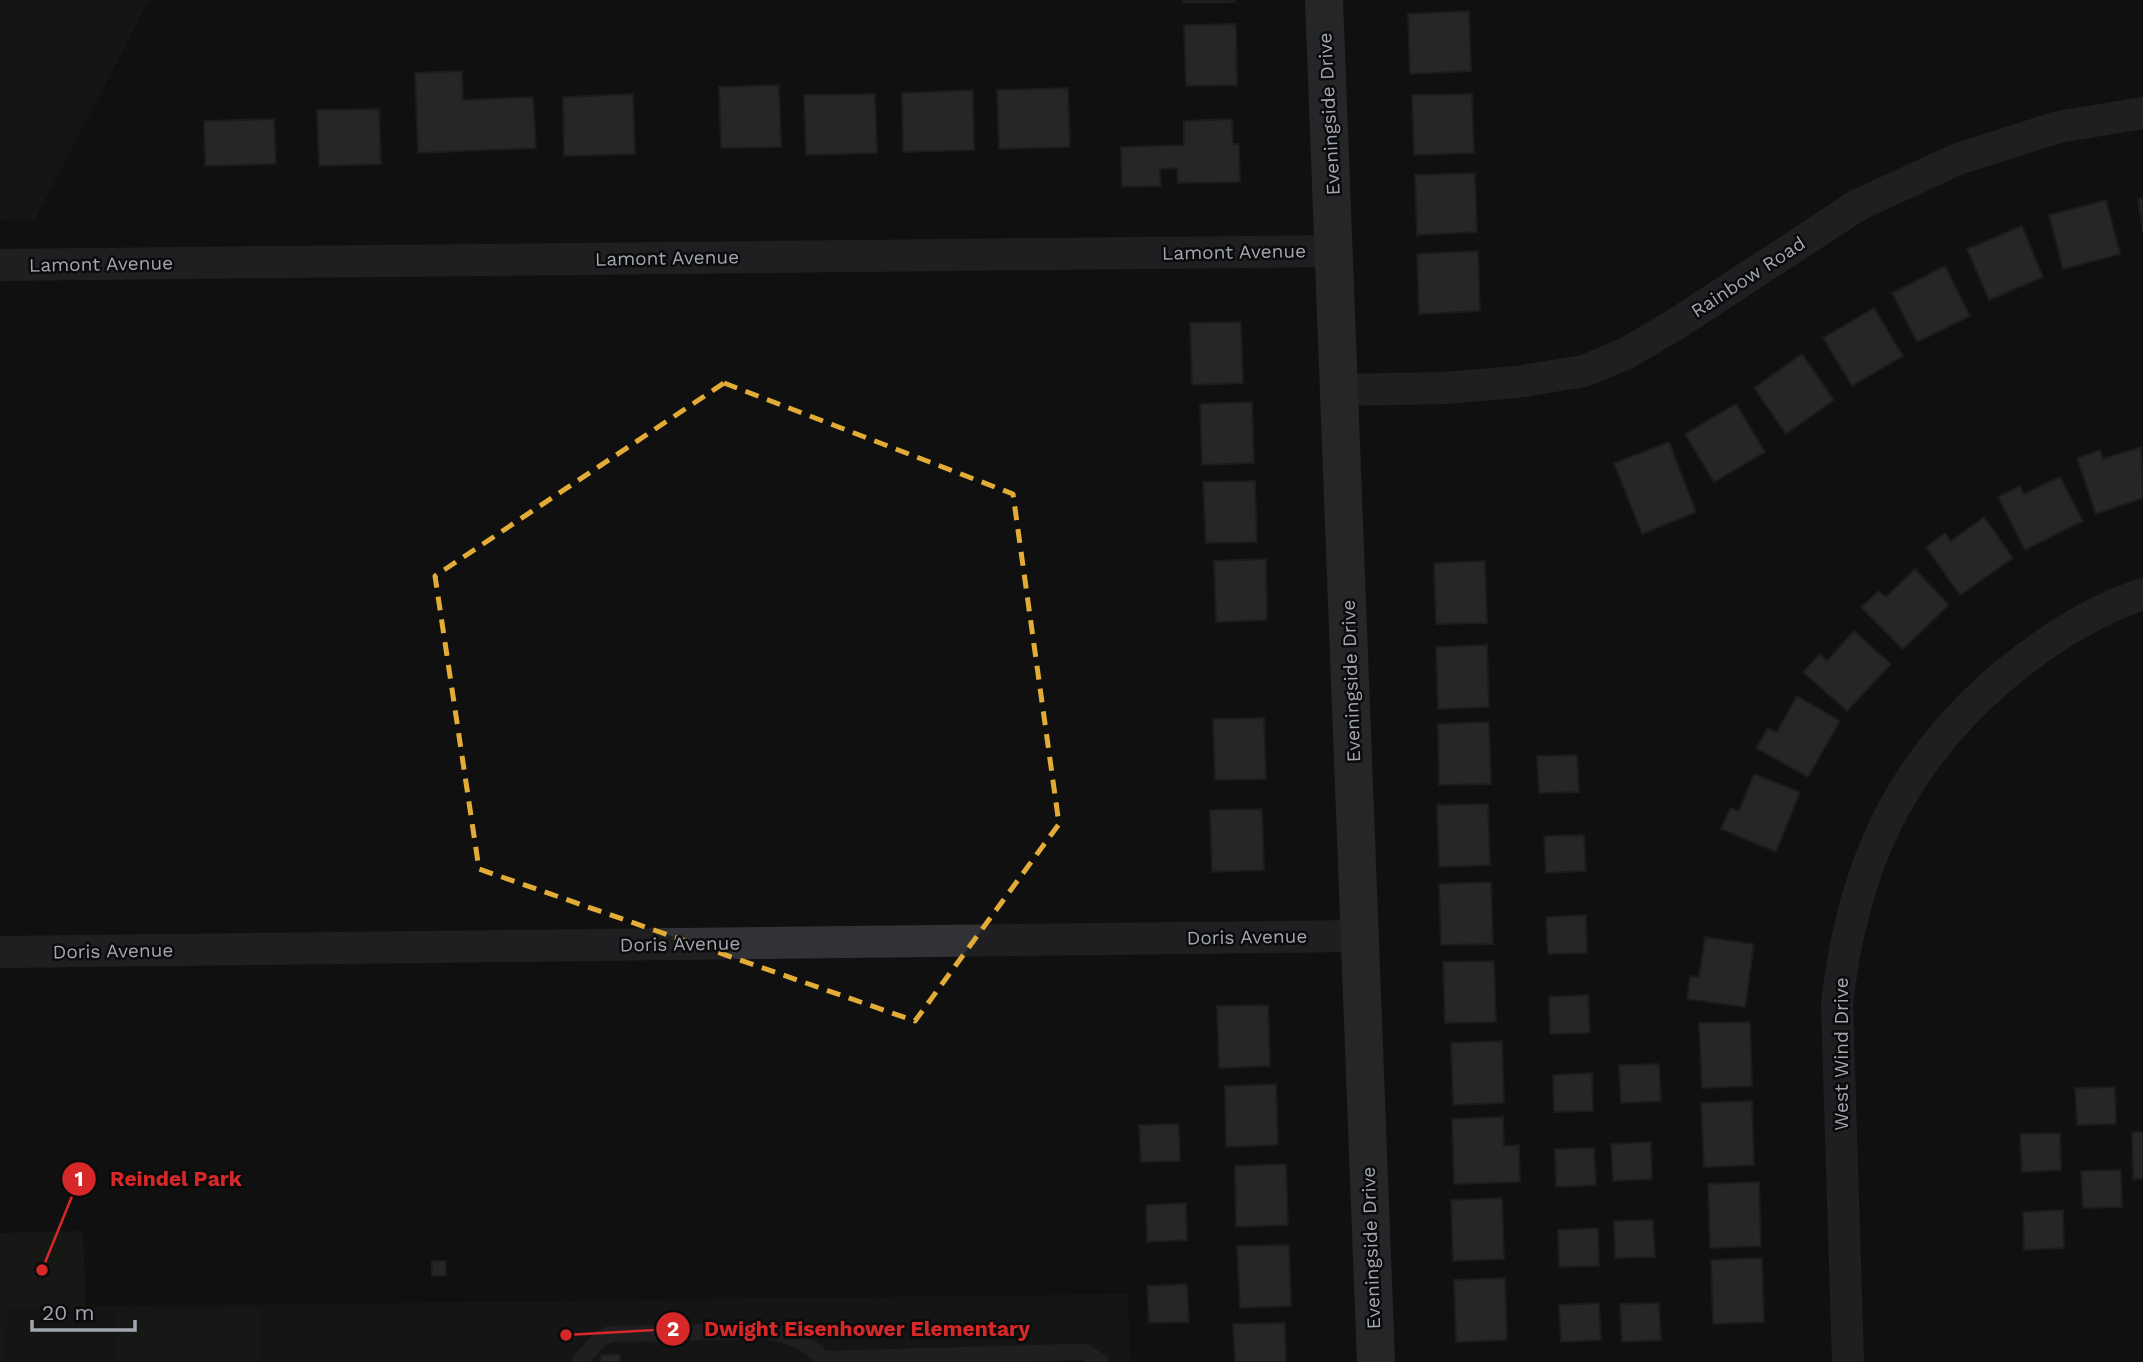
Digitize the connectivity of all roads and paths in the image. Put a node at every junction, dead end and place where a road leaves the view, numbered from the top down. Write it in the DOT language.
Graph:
graph roads {
  1 [pos="1324,0"];
  2 [pos="2143,113"];
  3 [pos="1335,251"];
  4 [pos="0,265"];
  5 [pos="1341,390"];
  6 [pos="2143,594"];
  7 [pos="1360,936"];
  8 [pos="0,952"];
  9 [pos="825,1361"];
  10 [pos="579,1362"];
  11 [pos="1101,1362"];
  12 [pos="1376,1362"];
  13 [pos="1848,1362"];
  1 -- 3 [label="street, Eveningside Drive"];
  2 -- 5 [label="street, Rainbow Road"];
  3 -- 4 [label="street, Lamont Avenue"];
  3 -- 5 [label="street, Eveningside Drive"];
  5 -- 7 [label="street, Eveningside Drive"];
  6 -- 13 [label="street, West Wind Drive"];
  7 -- 8 [label="street, Doris Avenue"];
  7 -- 12 [label="street, Eveningside Drive"];
  9 -- 10 [label="lane"];
  9 -- 11 [label="lane"];
}
